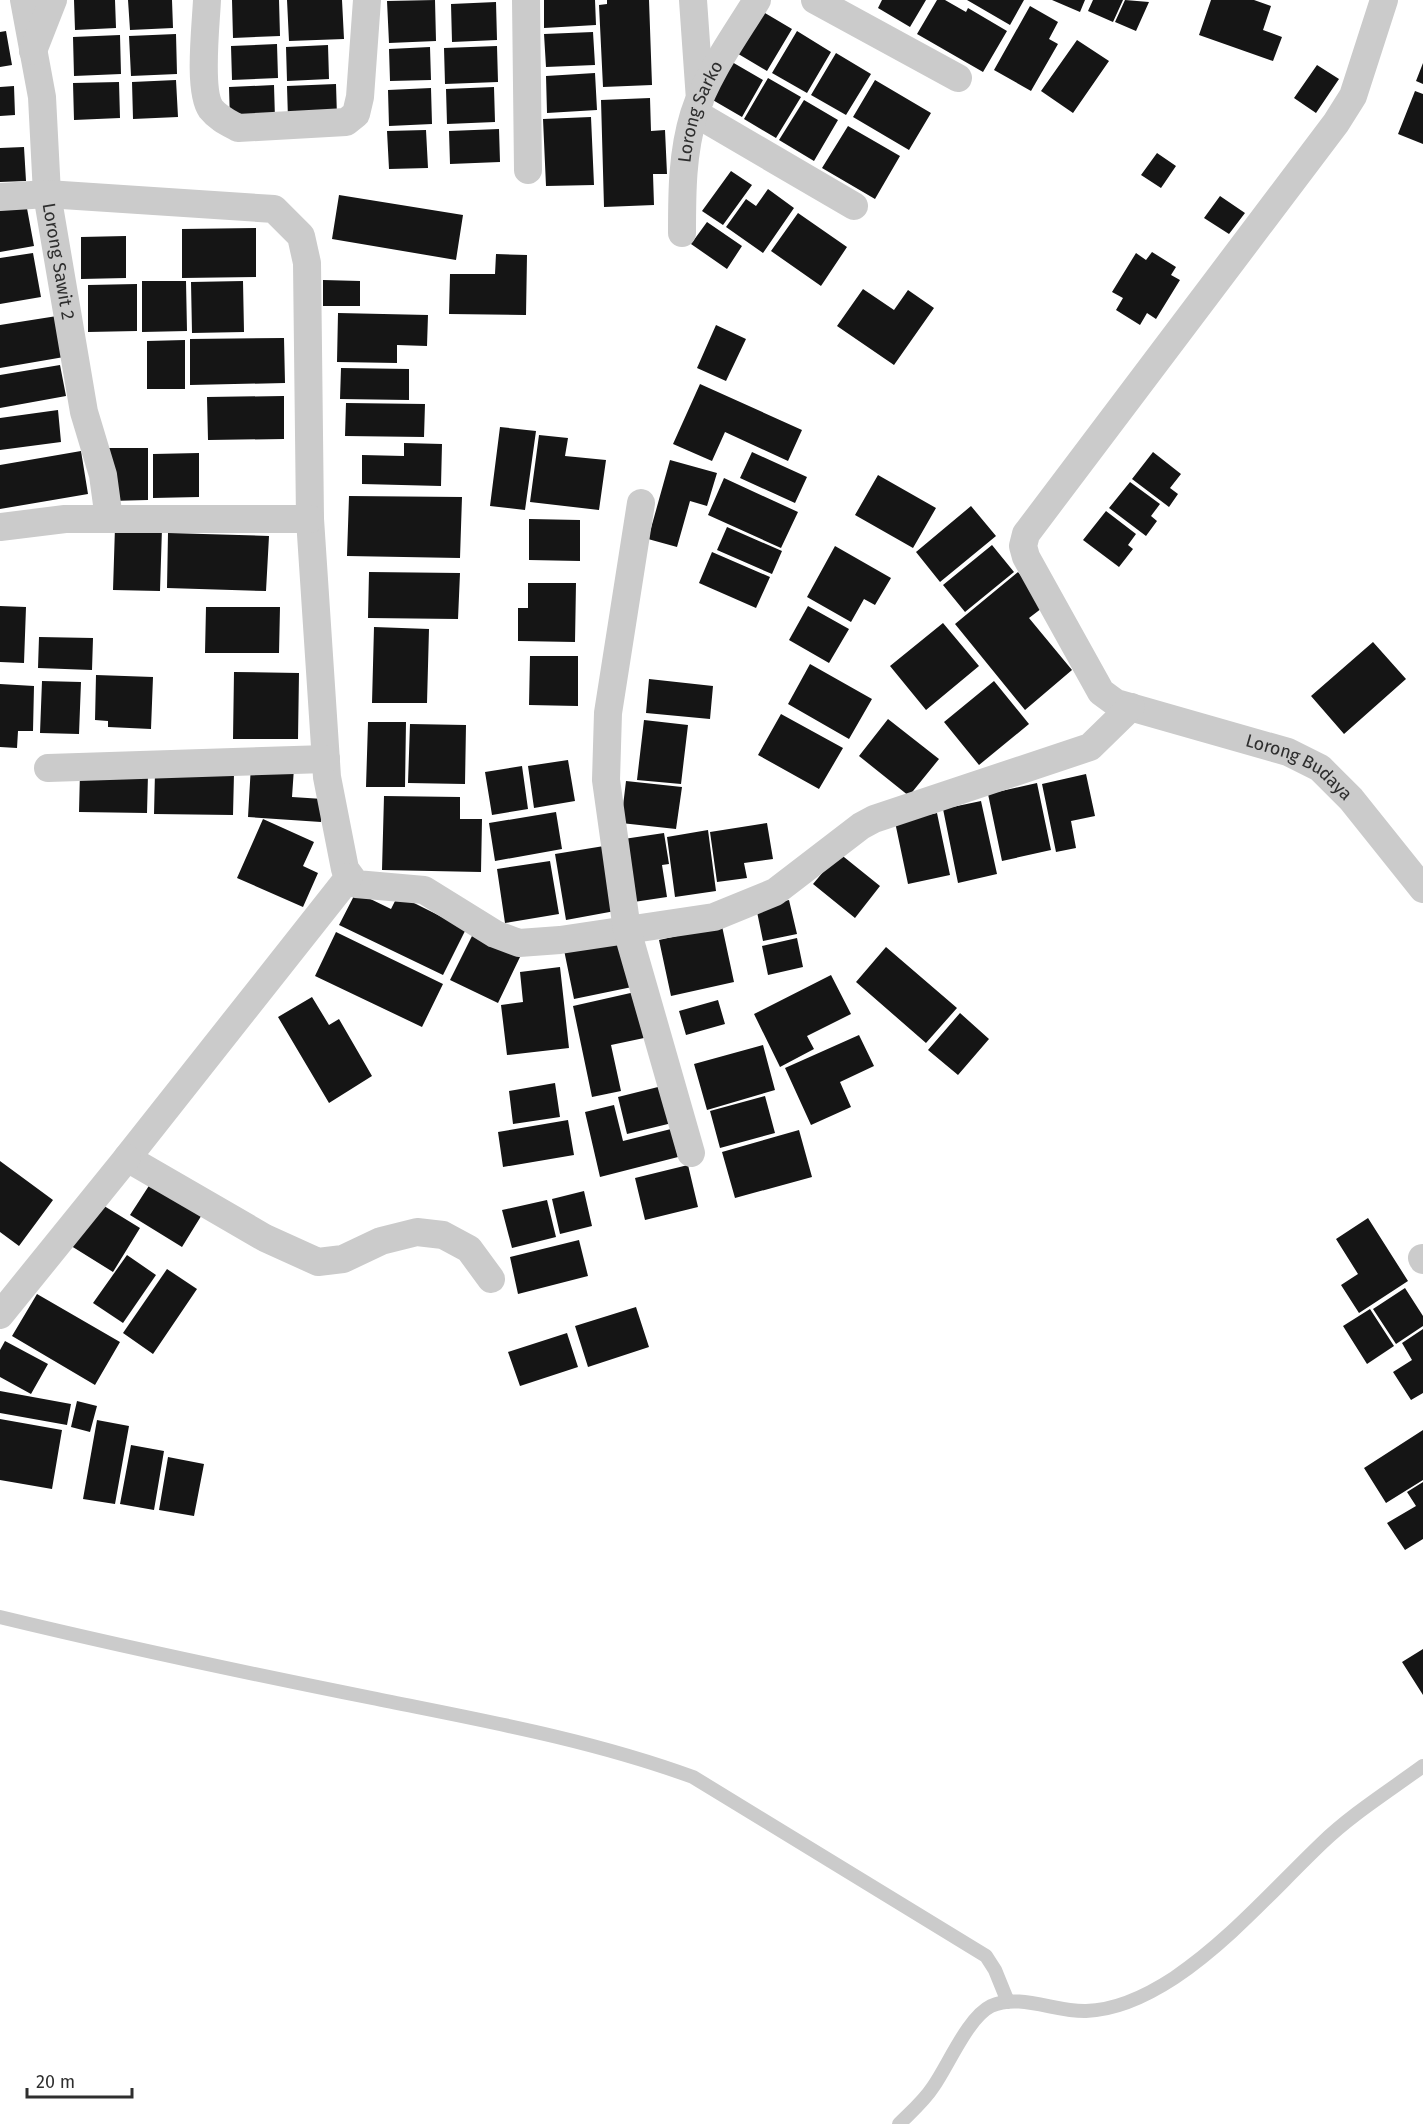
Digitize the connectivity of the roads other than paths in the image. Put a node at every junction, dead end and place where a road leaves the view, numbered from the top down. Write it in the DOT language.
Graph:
graph roads {
  1 [pos="24,0"];
  2 [pos="53,0"];
  3 [pos="207,0"];
  4 [pos="367,0"];
  5 [pos="526,0"];
  6 [pos="693,0"];
  7 [pos="757,0"];
  8 [pos="815,0"];
  9 [pos="1384,0"];
  10 [pos="33,51"];
  11 [pos="958,78"];
  12 [pos="697,107"];
  13 [pos="528,170"];
  14 [pos="47,194"];
  15 [pos="0,197"];
  16 [pos="854,206"];
  17 [pos="682,233"];
  18 [pos="641,503"];
  19 [pos="109,519"];
  20 [pos="310,519"];
  21 [pos="0,527"];
  22 [pos="1131,707"];
  23 [pos="326,759"];
  24 [pos="48,768"];
  25 [pos="349,877"];
  26 [pos="1423,890"];
  27 [pos="627,930"];
  28 [pos="691,1153"];
  29 [pos="126,1158"];
  30 [pos="491,1279"];
  31 [pos="0,1315"];
  32 [pos="0,1617"];
  33 [pos="1423,1766"];
  34 [pos="1008,2002"];
  35 [pos="899,2124"];
  1 -- 10 [label="street, Lorong Sawit 2"];
  2 -- 10 [label="street"];
  3 -- 4 [label="street"];
  5 -- 13 [label="street"];
  6 -- 12 [label="street"];
  7 -- 12 [label="street, Lorong Sarko"];
  8 -- 11 [label="street"];
  9 -- 22 [label="street, Lorong Budaya"];
  10 -- 14 [label="street, Lorong Sawit 2"];
  12 -- 16 [label="street"];
  12 -- 17 [label="street, Lorong Sarko"];
  14 -- 15 [label="street"];
  14 -- 19 [label="street, Lorong Sawit 2"];
  14 -- 20 [label="street"];
  18 -- 27 [label="street"];
  19 -- 20 [label="street"];
  19 -- 21 [label="street"];
  20 -- 23 [label="street"];
  22 -- 26 [label="street, Lorong Budaya"];
  22 -- 27 [label="street"];
  23 -- 24 [label="street"];
  23 -- 25 [label="street"];
  25 -- 27 [label="street"];
  25 -- 29 [label="street"];
  27 -- 28 [label="street"];
  29 -- 30 [label="street"];
  29 -- 31 [label="street"];
  32 -- 34 [label="lane"];
  33 -- 34 [label="lane"];
  34 -- 35 [label="lane"];
}
